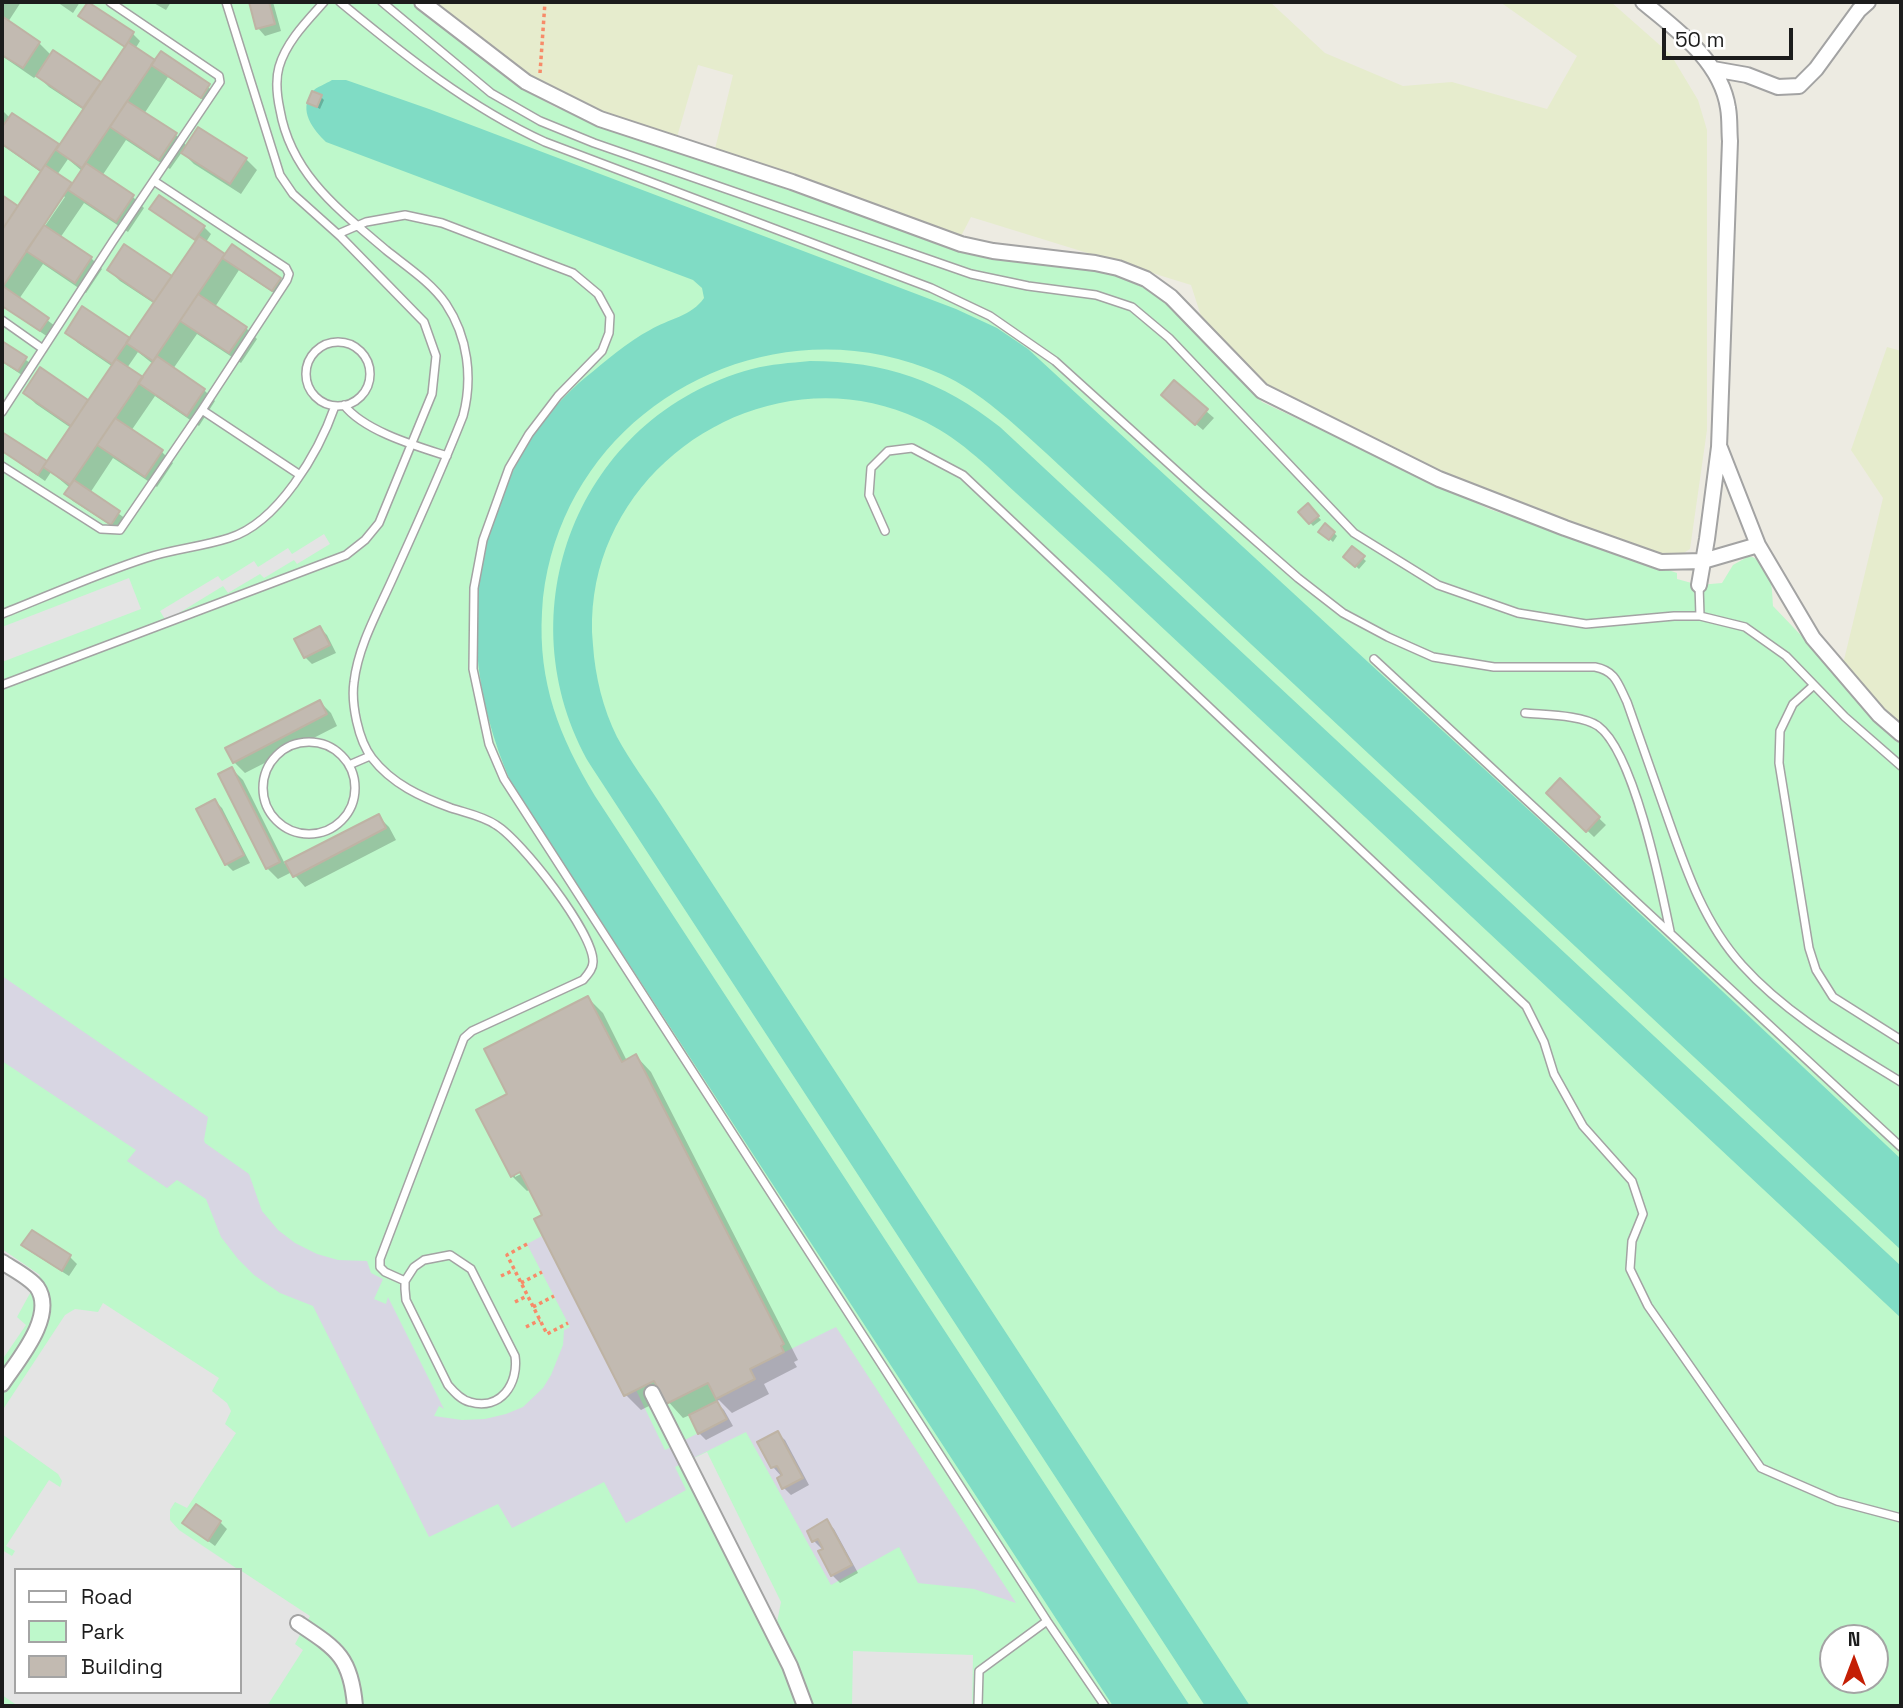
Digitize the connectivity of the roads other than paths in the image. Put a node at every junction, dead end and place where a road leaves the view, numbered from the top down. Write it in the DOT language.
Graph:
graph roads {
  1 [pos="110,2"];
  2 [pos="226,2"];
  3 [pos="324,2"];
  4 [pos="340,2"];
  5 [pos="382,2"];
  6 [pos="422,2"];
  7 [pos="1643,2"];
  8 [pos="1868,2"];
  9 [pos="1713,69"];
  10 [pos="154,181"];
  11 [pos="358,226"];
  12 [pos="338,234"];
  13 [pos="2,320"];
  14 [pos="43,349"];
  15 [pos="344,405"];
  16 [pos="335,406"];
  17 [pos="202,410"];
  18 [pos="2,412"];
  19 [pos="412,444"];
  20 [pos="1719,447"];
  21 [pos="447,456"];
  22 [pos="2,466"];
  23 [pos="300,475"];
  24 [pos="885,531"];
  25 [pos="1758,545"];
  26 [pos="1703,561"];
  27 [pos="1699,585"];
  28 [pos="2,614"];
  29 [pos="1700,615"];
  30 [pos="1374,659"];
  31 [pos="2,685"];
  32 [pos="1814,685"];
  33 [pos="1525,713"];
  34 [pos="1901,734"];
  35 [pos="370,756"];
  36 [pos="349,765"];
  37 [pos="1901,766"];
  38 [pos="1671,932"];
  39 [pos="1901,1041"];
  40 [pos="1901,1082"];
  41 [pos="1901,1147"];
  42 [pos="2,1262"];
  43 [pos="405,1281"];
  44 [pos="2,1384"];
  45 [pos="652,1393"];
  46 [pos="1901,1518"];
  47 [pos="1047,1621"];
  48 [pos="299,1623"];
  49 [pos="355,1706"];
  50 [pos="805,1706"];
  51 [pos="978,1706"];
  52 [pos="1105,1706"];
  1 -- 10 [label="lane"];
  2 -- 12 [label="lane"];
  3 -- 11 [label="lane"];
  4 -- 40 [label="lane"];
  5 -- 29 [label="lane"];
  6 -- 26 [label="street"];
  7 -- 9 [label="street"];
  8 -- 9 [label="street"];
  9 -- 20 [label="street"];
  10 -- 14 [label="lane"];
  10 -- 17 [label="lane"];
  11 -- 12 [label="lane"];
  11 -- 21 [label="lane"];
  11 -- 47 [label="lane"];
  12 -- 19 [label="lane"];
  13 -- 14 [label="lane"];
  14 -- 18 [label="lane"];
  15 -- 16 [label="lane"];
  15 -- 16 [label="lane"];
  15 -- 19 [label="lane"];
  16 -- 23 [label="lane"];
  17 -- 22 [label="lane"];
  17 -- 23 [label="lane"];
  19 -- 21 [label="lane"];
  19 -- 31 [label="lane"];
  20 -- 25 [label="street"];
  20 -- 26 [label="street"];
  21 -- 35 [label="lane"];
  23 -- 28 [label="lane"];
  24 -- 46 [label="lane"];
  25 -- 26 [label="street"];
  25 -- 34 [label="street"];
  26 -- 27 [label="street"];
  27 -- 29 [label="lane"];
  29 -- 32 [label="lane"];
  30 -- 38 [label="lane"];
  32 -- 37 [label="lane"];
  32 -- 39 [label="lane"];
  33 -- 38 [label="lane"];
  35 -- 36 [label="lane"];
  35 -- 43 [label="lane"];
  36 -- 36 [label="lane"];
  38 -- 41 [label="lane"];
  42 -- 44 [label="street"];
  43 -- 43 [label="lane"];
  45 -- 50 [label="street"];
  47 -- 51 [label="lane"];
  47 -- 52 [label="lane"];
  48 -- 49 [label="street"];
}
